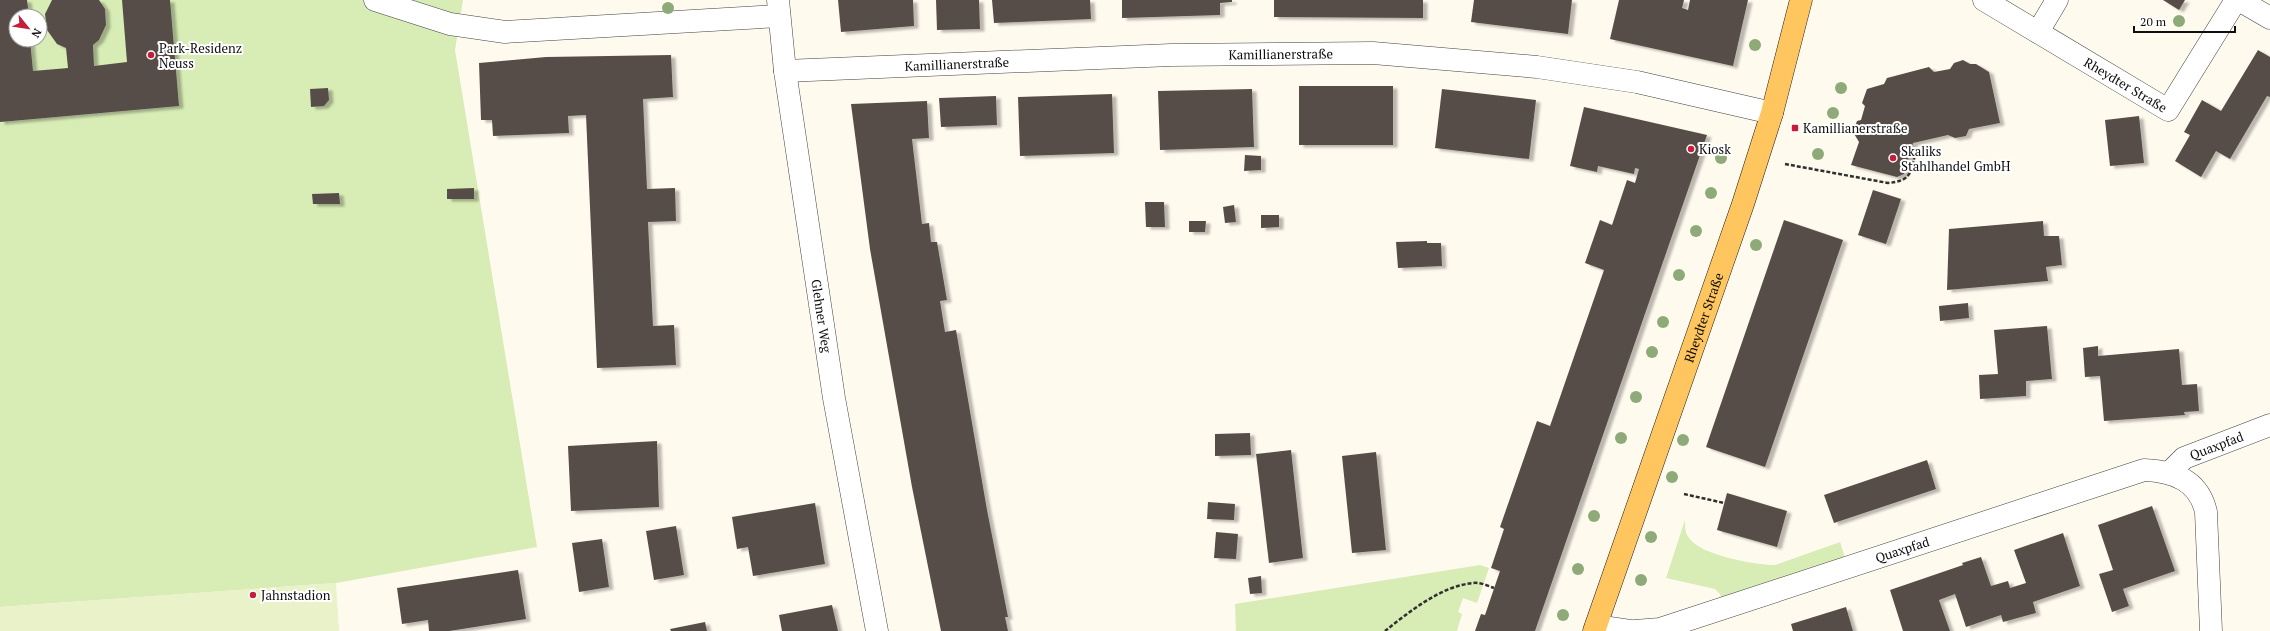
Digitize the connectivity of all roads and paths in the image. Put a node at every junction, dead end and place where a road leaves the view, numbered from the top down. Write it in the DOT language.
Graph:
graph roads {
  1 [pos="375,0"];
  2 [pos="1801,0"];
  3 [pos="1984,0"];
  4 [pos="2057,0"];
  5 [pos="2236,0"];
  6 [pos="2239,0"];
  7 [pos="778,8"];
  8 [pos="2270,18"];
  9 [pos="2038,32"];
  10 [pos="785,71"];
  11 [pos="1772,113"];
  12 [pos="1915,154"];
  13 [pos="1757,158"];
  14 [pos="2270,426"];
  15 [pos="2168,473"];
  16 [pos="1684,494"];
  17 [pos="1724,503"];
  18 [pos="1494,588"];
  19 [pos="1595,629"];
  20 [pos="877,631"];
  21 [pos="1385,631"];
  22 [pos="1630,631"];
  23 [pos="1635,631"];
  24 [pos="2211,631"];
  1 -- 7 [label="street"];
  2 -- 11 [label="main road, Rheydter Straße"];
  3 -- 9 [label="street, Rheydter Straße"];
  4 -- 9 [label="street"];
  5 -- 9 [label="street, Rheydter Straße"];
  6 -- 8 [label="street"];
  7 -- 10 [label="street, Glehner Weg"];
  10 -- 11 [label="street, Kamillianerstraße"];
  10 -- 20 [label="street, Glehner Weg"];
  11 -- 13 [label="main road, Rheydter Straße"];
  12 -- 13 [label="path"];
  13 -- 19 [label="main road, Rheydter Straße"];
  14 -- 15 [label="street, Quaxpfad"];
  15 -- 23 [label="street, Quaxpfad"];
  15 -- 24 [label="street, Quaxpfad"];
  16 -- 17 [label="path"];
  18 -- 21 [label="path"];
  19 -- 22 [label="street"];
}
